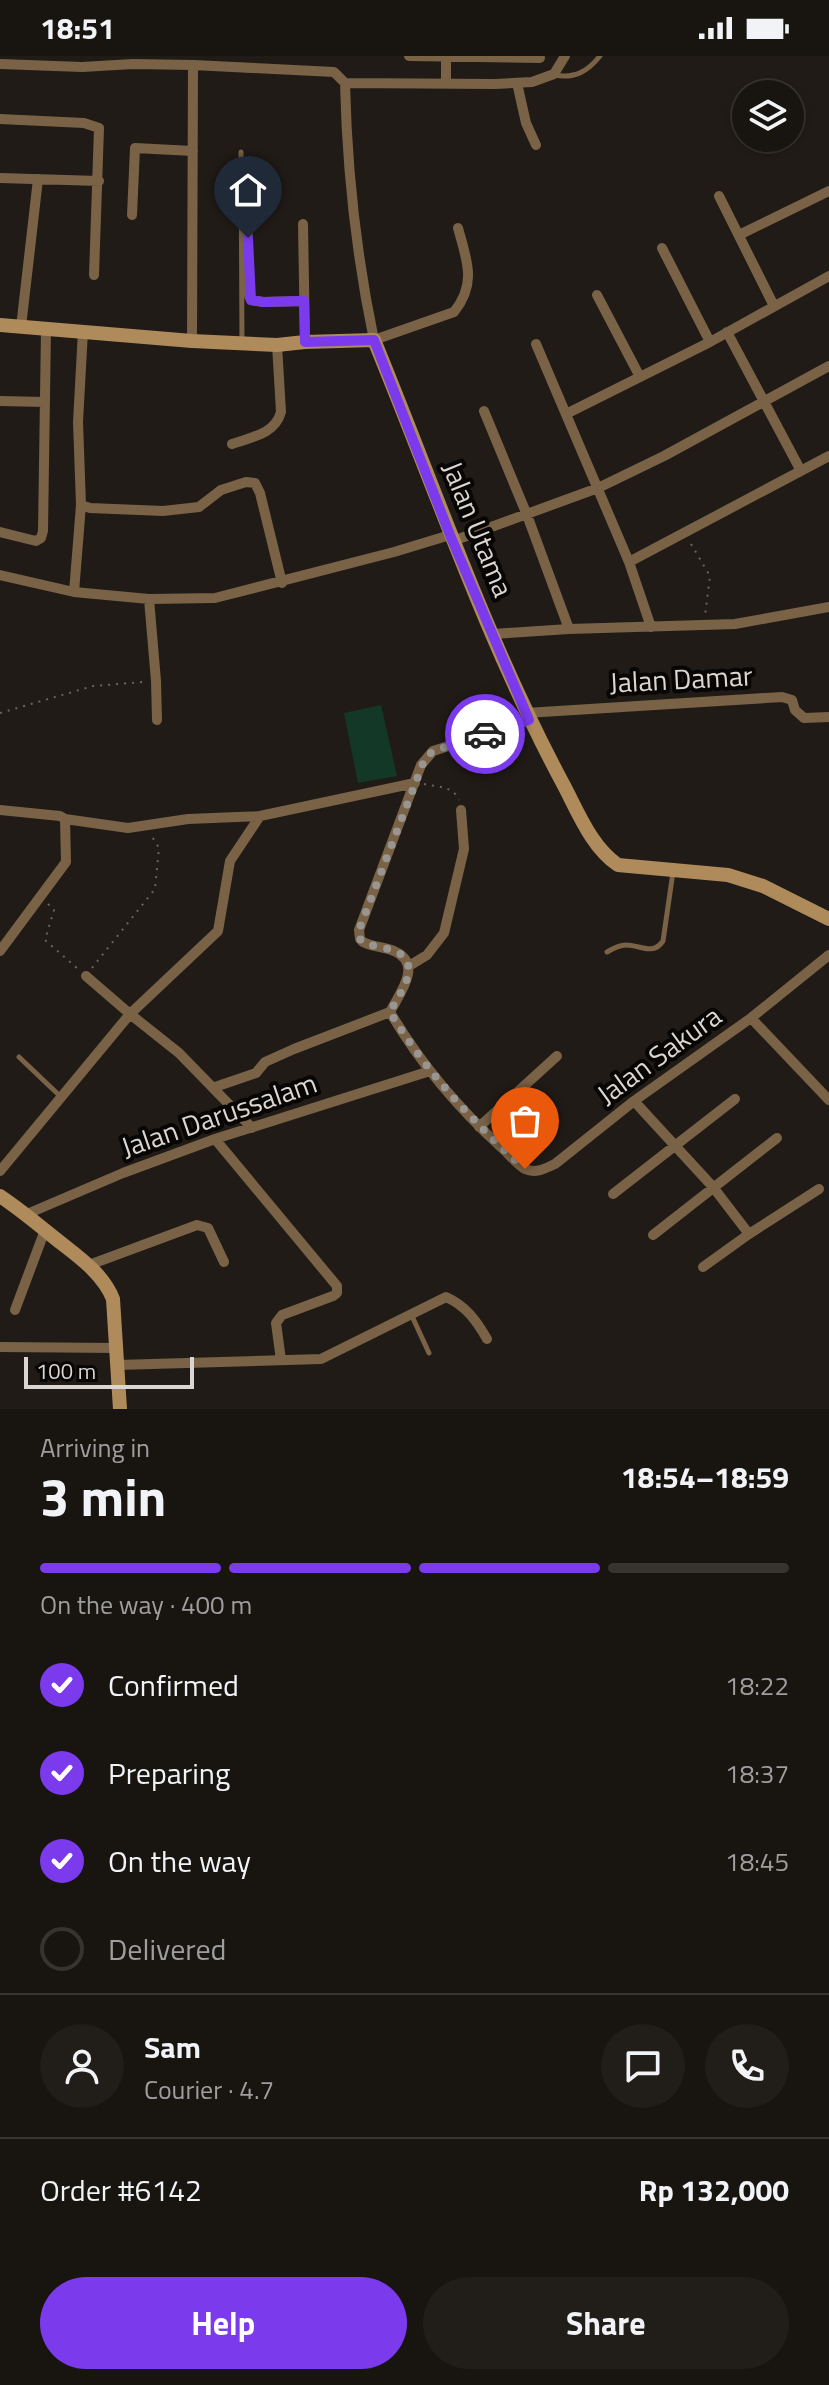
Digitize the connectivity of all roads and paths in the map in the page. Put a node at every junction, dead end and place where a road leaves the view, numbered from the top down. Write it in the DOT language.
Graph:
graph roads {
  1 [pos="409,56"];
  2 [pos="565,56"];
  3 [pos="600,56"];
  4 [pos="446,57"];
  5 [pos="540,58"];
  6 [pos="174,60"];
  7 [pos="0,64"];
  8 [pos="193,65"];
  9 [pos="554,74"];
  10 [pos="345,83"];
  11 [pos="446,83"];
  12 [pos="517,83"];
  13 [pos="0,119"];
  14 [pos="536,145"];
  15 [pos="193,151"];
  16 [pos="241,152"];
  17 [pos="0,178"];
  18 [pos="38,179"];
  19 [pos="99,181"];
  20 [pos="829,191"];
  21 [pos="719,196"];
  22 [pos="247,209"];
  23 [pos="132,215"];
  24 [pos="303,224"];
  25 [pos="458,228"];
  26 [pos="739,235"];
  27 [pos="662,248"];
  28 [pos="94,275"];
  29 [pos="829,276"];
  30 [pos="597,295"];
  31 [pos="304,301"];
  32 [pos="774,306"];
  33 [pos="0,325"];
  34 [pos="21,327"];
  35 [pos="46,329"];
  36 [pos="83,331"];
  37 [pos="727,332"];
  38 [pos="374,340"];
  39 [pos="192,341"];
  40 [pos="305,342"];
  41 [pos="710,342"];
  42 [pos="242,343"];
  43 [pos="536,344"];
  44 [pos="277,345"];
  45 [pos="829,366"];
  46 [pos="640,377"];
  47 [pos="764,400"];
  48 [pos="0,401"];
  49 [pos="45,402"];
  50 [pos="484,411"];
  51 [pos="566,414"];
  52 [pos="232,444"];
  53 [pos="829,456"];
  54 [pos="801,471"];
  55 [pos="598,488"];
  56 [pos="81,505"];
  57 [pos="527,515"];
  58 [pos="0,532"];
  59 [pos="684,532"];
  60 [pos="452,538"];
  61 [pos="629,562"];
  62 [pos="0,575"];
  63 [pos="282,583"];
  64 [pos="74,592"];
  65 [pos="149,599"];
  66 [pos="829,607"];
  67 [pos="704,625"];
  68 [pos="651,627"];
  69 [pos="569,629"];
  70 [pos="493,634"];
  71 [pos="156,681"];
  72 [pos="0,713"];
  73 [pos="528,716"];
  74 [pos="829,717"];
  75 [pos="157,720"];
  76 [pos="415,783"];
  77 [pos="0,810"];
  78 [pos="461,810"];
  79 [pos="260,816"];
  80 [pos="65,819"];
  81 [pos="146,826"];
  82 [pos="673,871"];
  83 [pos="41,898"];
  84 [pos="829,919"];
  85 [pos="0,951"];
  86 [pos="607,952"];
  87 [pos="829,955"];
  88 [pos="409,966"];
  89 [pos="86,976"];
  90 [pos="390,1012"];
  91 [pos="130,1014"];
  92 [pos="751,1018"];
  93 [pos="557,1056"];
  94 [pos="19,1057"];
  95 [pos="430,1071"];
  96 [pos="215,1087"];
  97 [pos="61,1098"];
  98 [pos="735,1099"];
  99 [pos="829,1100"];
  100 [pos="634,1101"];
  101 [pos="479,1127"];
  102 [pos="252,1128"];
  103 [pos="777,1138"];
  104 [pos="215,1139"];
  105 [pos="676,1147"];
  106 [pos="0,1171"];
  107 [pos="713,1187"];
  108 [pos="819,1189"];
  109 [pos="613,1194"];
  110 [pos="0,1196"];
  111 [pos="27,1214"];
  112 [pos="45,1230"];
  113 [pos="749,1234"];
  114 [pos="653,1235"];
  115 [pos="224,1262"];
  116 [pos="89,1265"];
  117 [pos="703,1267"];
  118 [pos="15,1310"];
  119 [pos="410,1313"];
  120 [pos="487,1339"];
  121 [pos="0,1347"];
  122 [pos="117,1348"];
  123 [pos="429,1353"];
  124 [pos="281,1360"];
  125 [pos="117,1365"];
  126 [pos="120,1409"];
  1 -- 4 [label="street"];
  2 -- 9 [label="street"];
  3 -- 9 [label="lane"];
  4 -- 5 [label="street"];
  4 -- 11 [label="street"];
  6 -- 7 [label="street"];
  6 -- 8 [label="street"];
  8 -- 10 [label="street"];
  8 -- 15 [label="street"];
  9 -- 12 [label="street"];
  10 -- 11 [label="street"];
  10 -- 38 [label="street"];
  11 -- 12 [label="street"];
  12 -- 14 [label="street"];
  13 -- 19 [label="street"];
  15 -- 23 [label="street"];
  15 -- 39 [label="street"];
  16 -- 42 [label="lane"];
  17 -- 18 [label="street"];
  18 -- 19 [label="street"];
  18 -- 34 [label="street"];
  19 -- 28 [label="street"];
  20 -- 26 [label="street"];
  21 -- 26 [label="street"];
  22 -- 31 [label="street"];
  24 -- 31 [label="street"];
  25 -- 38 [label="street"];
  26 -- 32 [label="street"];
  27 -- 41 [label="street"];
  29 -- 32 [label="street"];
  30 -- 46 [label="street"];
  31 -- 40 [label="street"];
  32 -- 37 [label="street"];
  33 -- 34 [label="street"];
  34 -- 35 [label="street"];
  35 -- 36 [label="street"];
  35 -- 49 [label="street"];
  36 -- 39 [label="street"];
  36 -- 56 [label="street"];
  37 -- 41 [label="street"];
  37 -- 47 [label="street"];
  38 -- 40 [label="street"];
  38 -- 60 [label="street, Jalan Utama"];
  39 -- 42 [label="street"];
  40 -- 44 [label="street"];
  41 -- 46 [label="street"];
  42 -- 44 [label="street"];
  43 -- 51 [label="street"];
  44 -- 52 [label="street"];
  45 -- 47 [label="street"];
  46 -- 51 [label="street"];
  47 -- 54 [label="street"];
  47 -- 55 [label="street"];
  48 -- 49 [label="street"];
  49 -- 58 [label="street"];
  50 -- 57 [label="street"];
  51 -- 55 [label="street"];
  53 -- 54 [label="street"];
  54 -- 59 [label="street"];
  55 -- 57 [label="street"];
  55 -- 61 [label="street"];
  56 -- 63 [label="street"];
  56 -- 64 [label="street"];
  57 -- 60 [label="street"];
  57 -- 69 [label="street"];
  59 -- 61 [label="street"];
  59 -- 67 [label="path"];
  60 -- 63 [label="street"];
  60 -- 70 [label="street, Jalan Utama"];
  61 -- 68 [label="street"];
  62 -- 64 [label="street"];
  63 -- 65 [label="street"];
  64 -- 65 [label="street"];
  65 -- 71 [label="street"];
  66 -- 67 [label="street"];
  67 -- 68 [label="street"];
  68 -- 69 [label="street"];
  69 -- 70 [label="street"];
  70 -- 73 [label="street, Jalan Utama"];
  71 -- 72 [label="path"];
  71 -- 75 [label="street"];
  73 -- 74 [label="street, Jalan Damar"];
  73 -- 76 [label="street, Jalan Damar"];
  73 -- 82 [label="street, Jalan Utama"];
  76 -- 78 [label="path"];
  76 -- 79 [label="street"];
  76 -- 88 [label="street, Jalan Damar"];
  77 -- 80 [label="street"];
  78 -- 88 [label="street"];
  79 -- 81 [label="street"];
  79 -- 91 [label="street"];
  80 -- 81 [label="street"];
  80 -- 83 [label="street"];
  81 -- 89 [label="path"];
  82 -- 84 [label="street, Jalan Utama"];
  82 -- 86 [label="lane"];
  83 -- 85 [label="street"];
  83 -- 89 [label="path"];
  87 -- 92 [label="street, Jalan Sakura"];
  88 -- 90 [label="street"];
  89 -- 91 [label="street"];
  90 -- 95 [label="street, Jalan Sakura"];
  90 -- 96 [label="street"];
  91 -- 96 [label="street"];
  91 -- 97 [label="street"];
  92 -- 99 [label="street"];
  92 -- 100 [label="street, Jalan Sakura"];
  93 -- 101 [label="street"];
  94 -- 97 [label="lane"];
  95 -- 101 [label="street, Jalan Sakura"];
  95 -- 102 [label="street, Jalan Darussalam"];
  96 -- 102 [label="street"];
  97 -- 106 [label="street"];
  98 -- 105 [label="street"];
  100 -- 101 [label="street, Jalan Sakura"];
  100 -- 105 [label="street"];
  102 -- 104 [label="street, Jalan Darussalam"];
  103 -- 107 [label="street"];
  104 -- 111 [label="street, Jalan Darussalam"];
  104 -- 124 [label="street"];
  105 -- 107 [label="street"];
  105 -- 109 [label="street"];
  107 -- 113 [label="street"];
  107 -- 114 [label="street"];
  108 -- 113 [label="street"];
  110 -- 111 [label="street"];
  111 -- 112 [label="street"];
  112 -- 116 [label="street"];
  112 -- 118 [label="street"];
  113 -- 117 [label="street"];
  115 -- 116 [label="street"];
  116 -- 122 [label="street"];
  119 -- 120 [label="street"];
  119 -- 123 [label="lane"];
  119 -- 124 [label="street"];
  121 -- 122 [label="street"];
  122 -- 125 [label="street"];
  124 -- 125 [label="street"];
  125 -- 126 [label="street"];
}
